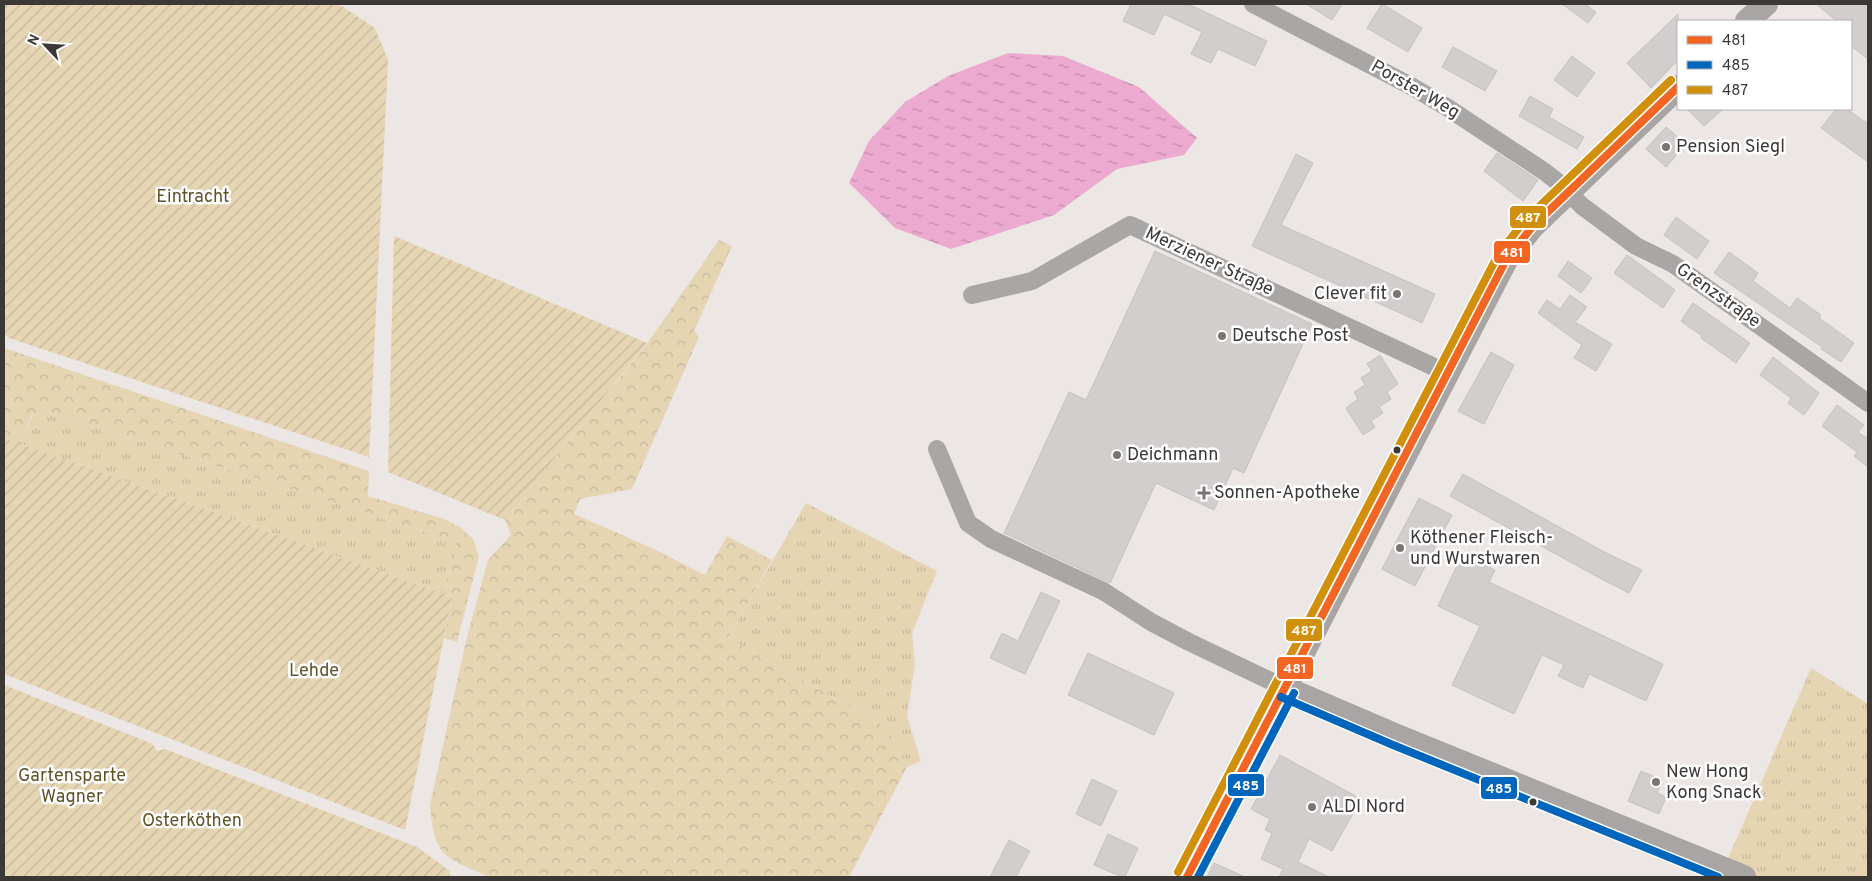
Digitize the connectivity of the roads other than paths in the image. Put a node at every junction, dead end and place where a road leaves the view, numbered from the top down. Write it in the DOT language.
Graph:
graph roads {
  1 [pos="1253,4"];
  2 [pos="1766,4"];
  3 [pos="1748,20"];
  4 [pos="1677,88"];
  5 [pos="1568,192"];
  6 [pos="972,296"];
  7 [pos="1447,373"];
  8 [pos="1868,403"];
  9 [pos="937,449"];
  10 [pos="1285,688"];
  11 [pos="1187,877"];
  12 [pos="1744,877"];
  1 -- 5 [label="street, Porster Weg"];
  2 -- 3 [label="main road"];
  4 -- 5 [label="main road"];
  5 -- 7 [label="main road"];
  5 -- 8 [label="street, Grenzstraße"];
  6 -- 7 [label="street, Merziener Straße"];
  7 -- 10 [label="main road"];
  9 -- 10 [label="street"];
  10 -- 11 [label="main road"];
  10 -- 12 [label="main road"];
}
